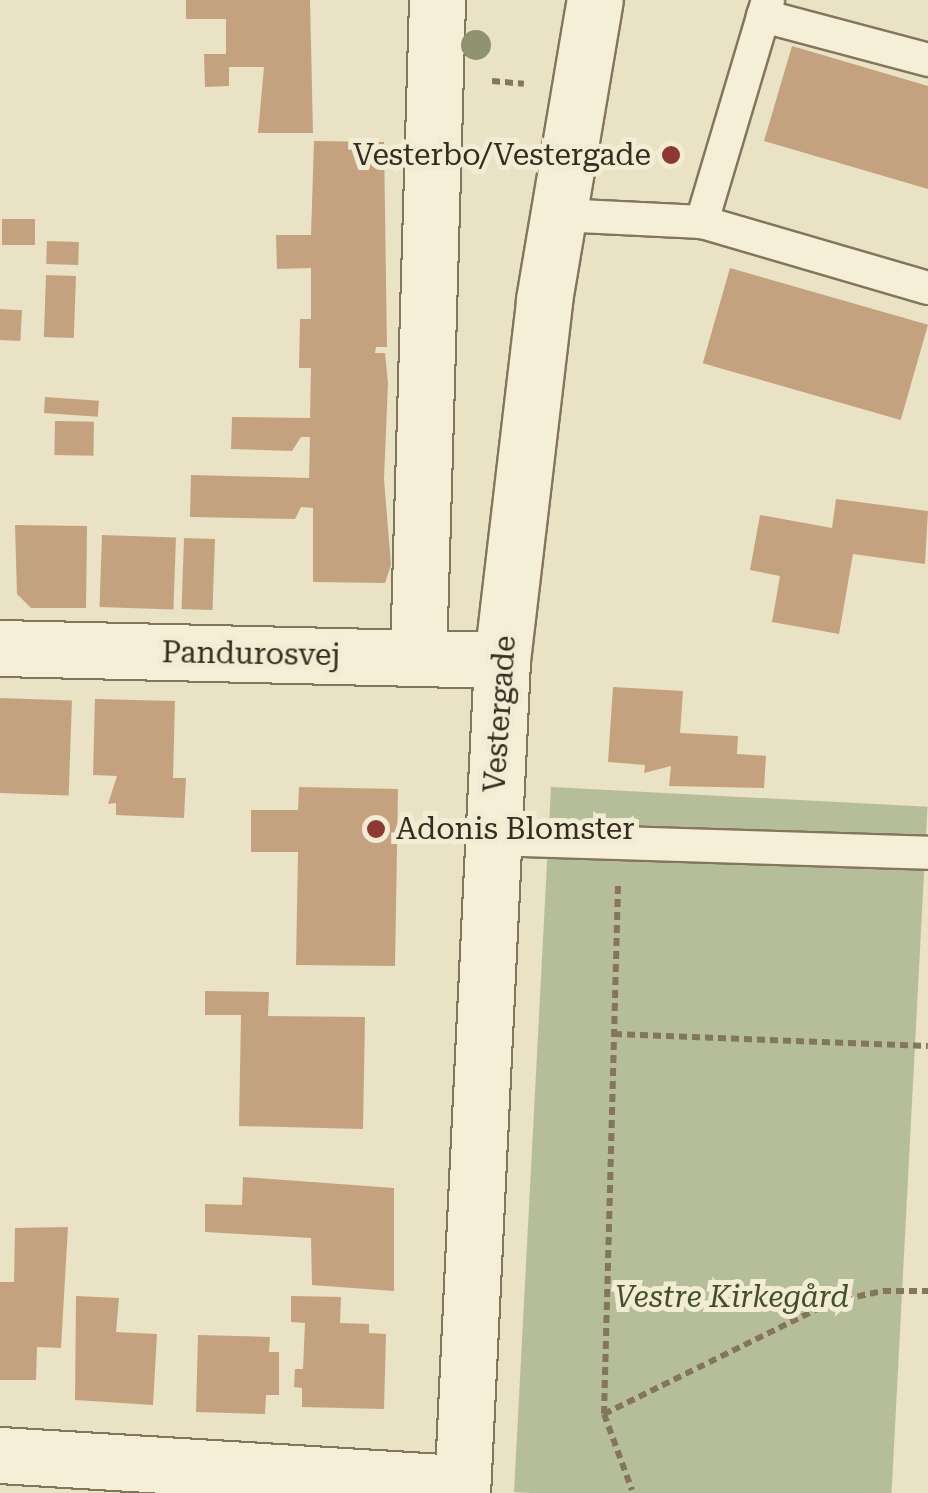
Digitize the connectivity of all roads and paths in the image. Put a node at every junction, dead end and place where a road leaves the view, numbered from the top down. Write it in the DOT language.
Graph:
graph roads {
  1 [pos="436,0"];
  2 [pos="595,0"];
  3 [pos="765,8"];
  4 [pos="928,60"];
  5 [pos="431,74"];
  6 [pos="580,90"];
  7 [pos="559,215"];
  8 [pos="702,222"];
  9 [pos="928,288"];
  10 [pos="0,648"];
  11 [pos="418,658"];
  12 [pos="502,660"];
  13 [pos="492,838"];
  14 [pos="619,843"];
  15 [pos="928,853"];
  16 [pos="614,1034"];
  17 [pos="928,1046"];
  18 [pos="928,1291"];
  19 [pos="604,1414"];
  20 [pos="0,1455"];
  21 [pos="462,1488"];
  22 [pos="632,1490"];
  1 -- 5 [label="street"];
  2 -- 6 [label="street, Vestergade"];
  3 -- 4 [label="lane"];
  3 -- 8 [label="lane"];
  5 -- 6 [label="path"];
  5 -- 11 [label="street"];
  6 -- 7 [label="street, Vestergade"];
  7 -- 8 [label="lane"];
  7 -- 12 [label="street, Vestergade"];
  8 -- 9 [label="lane"];
  10 -- 11 [label="street, Pandurosvej"];
  11 -- 12 [label="street, Pandurosvej"];
  12 -- 13 [label="street, Vestergade"];
  13 -- 14 [label="lane"];
  13 -- 21 [label="street, Vestergade"];
  14 -- 15 [label="lane"];
  14 -- 16 [label="path"];
  16 -- 17 [label="path"];
  16 -- 19 [label="path"];
  18 -- 19 [label="path"];
  19 -- 22 [label="path"];
  20 -- 21 [label="street"];
}
